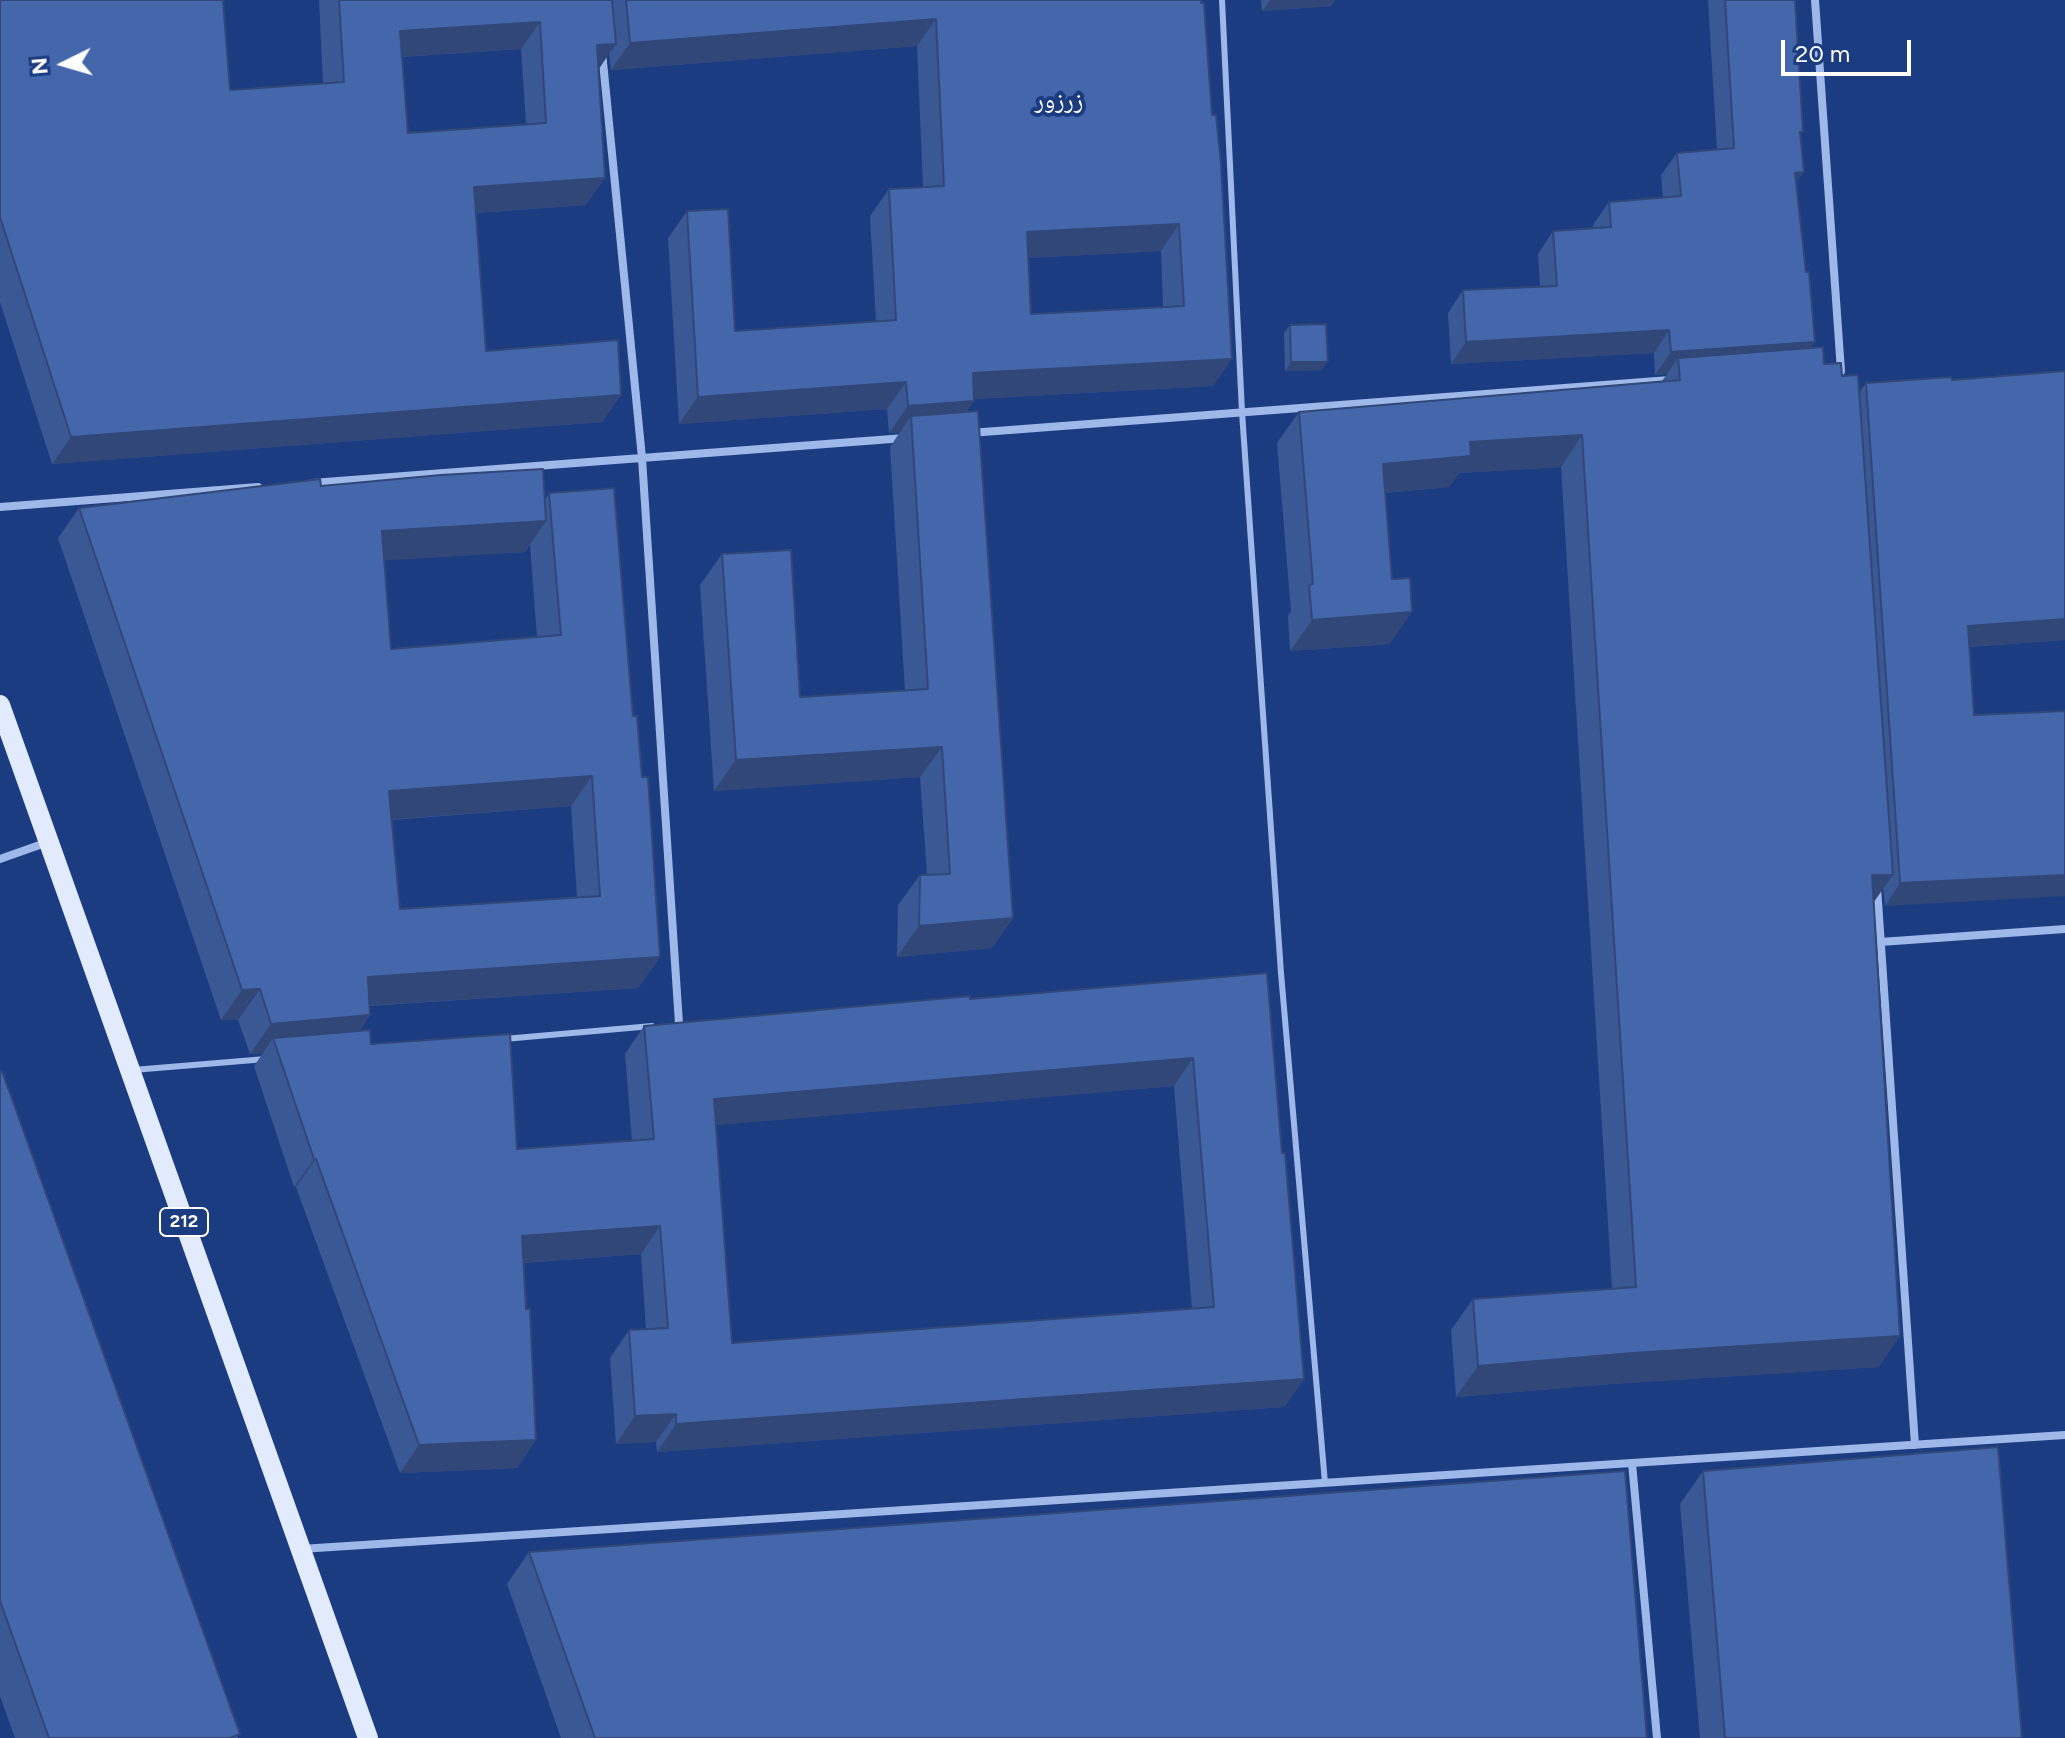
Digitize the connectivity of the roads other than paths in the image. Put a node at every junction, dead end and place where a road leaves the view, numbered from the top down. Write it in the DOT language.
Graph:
graph roads {
  1 [pos="1222,0"];
  2 [pos="1815,0"];
  3 [pos="602,47"];
  4 [pos="1841,368"];
  5 [pos="1825,369"];
  6 [pos="1683,380"];
  7 [pos="1842,384"];
  8 [pos="1242,412"];
  9 [pos="957,434"];
  10 [pos="910,437"];
  11 [pos="642,458"];
  12 [pos="297,484"];
  13 [pos="266,486"];
  14 [pos="0,507"];
  15 [pos="0,705"];
  16 [pos="48,842"];
  17 [pos="0,859"];
  18 [pos="1876,879"];
  19 [pos="2065,929"];
  20 [pos="1880,942"];
  21 [pos="1281,973"];
  22 [pos="1265,974"];
  23 [pos="695,1022"];
  24 [pos="679,1024"];
  25 [pos="491,1040"];
  26 [pos="271,1058"];
  27 [pos="130,1071"];
  28 [pos="2065,1435"];
  29 [pos="1915,1445"];
  30 [pos="1632,1463"];
  31 [pos="1325,1483"];
  32 [pos="301,1550"];
  33 [pos="368,1738"];
  34 [pos="1657,1738"];
  1 -- 8 [label="lane"];
  2 -- 4 [label="street"];
  3 -- 11 [label="street"];
  4 -- 5 [label="street"];
  4 -- 7 [label="street"];
  6 -- 8 [label="street"];
  8 -- 9 [label="street"];
  8 -- 21 [label="lane"];
  10 -- 11 [label="street"];
  11 -- 12 [label="street"];
  11 -- 24 [label="street"];
  13 -- 14 [label="street"];
  15 -- 16 [label="main road, 212"];
  16 -- 17 [label="street"];
  16 -- 27 [label="main road, 212"];
  18 -- 20 [label="street"];
  19 -- 20 [label="street"];
  20 -- 29 [label="street"];
  21 -- 22 [label="lane"];
  21 -- 31 [label="lane"];
  23 -- 24 [label="lane"];
  24 -- 25 [label="lane"];
  26 -- 27 [label="lane"];
  27 -- 32 [label="main road, 212"];
  28 -- 29 [label="street"];
  29 -- 30 [label="street"];
  30 -- 31 [label="street"];
  30 -- 34 [label="street"];
  31 -- 32 [label="street"];
  32 -- 33 [label="main road, 212"];
}
